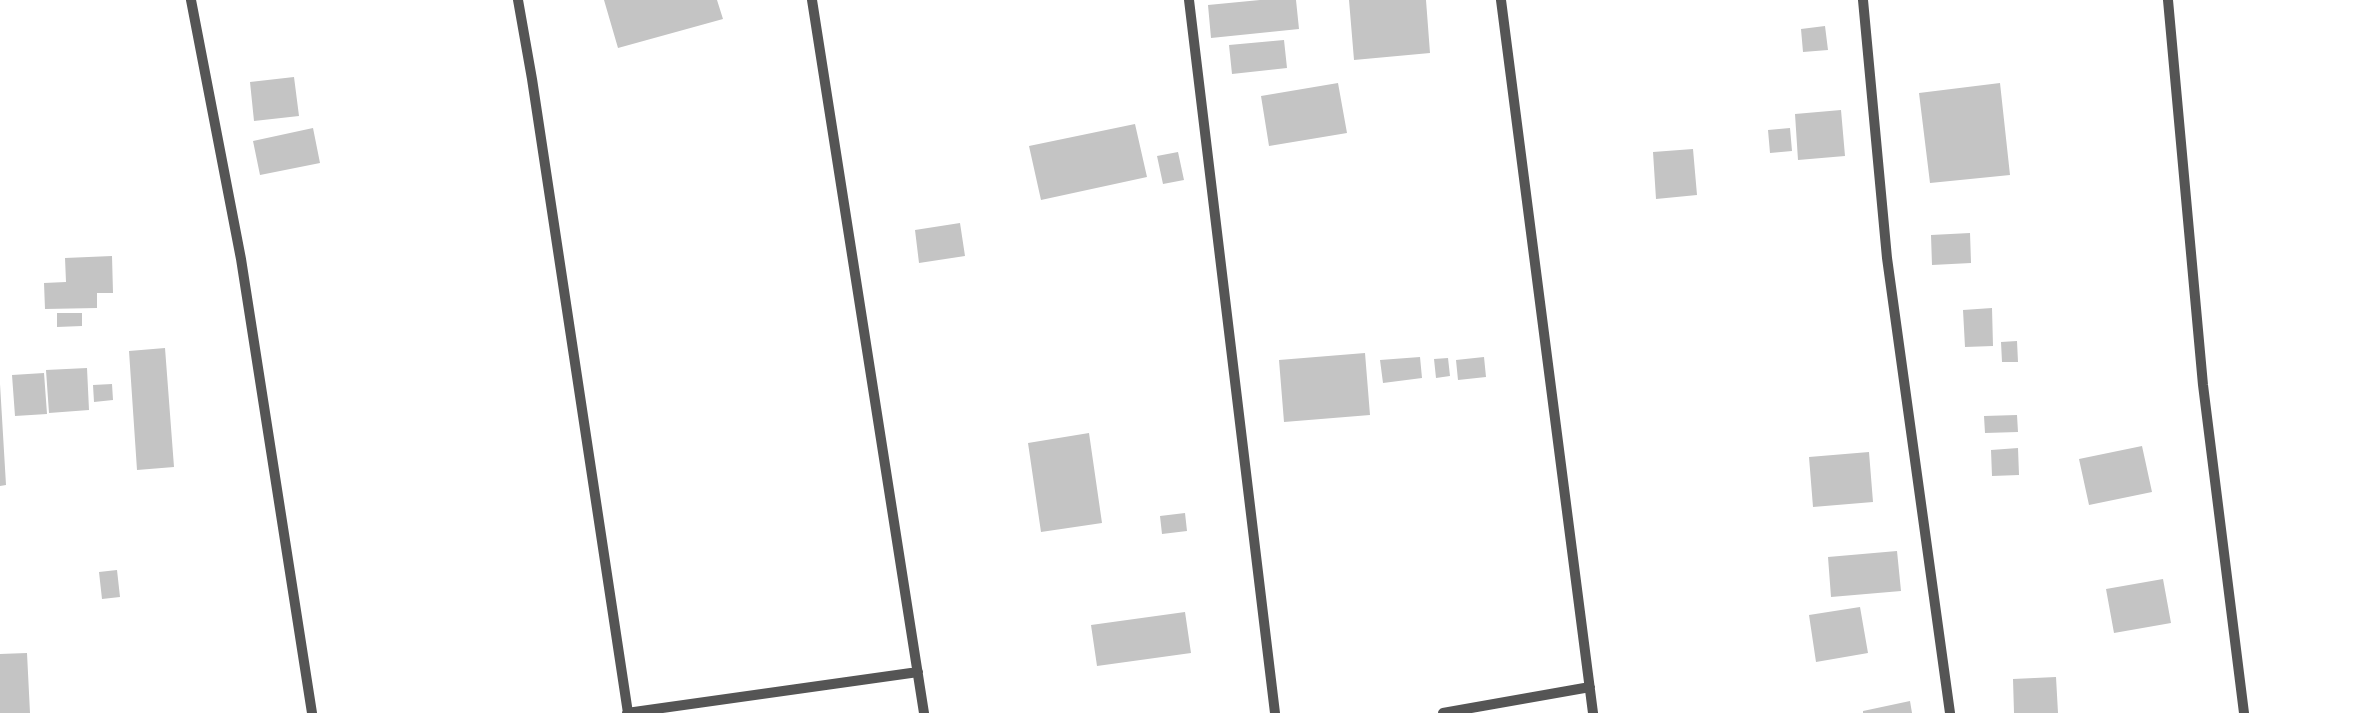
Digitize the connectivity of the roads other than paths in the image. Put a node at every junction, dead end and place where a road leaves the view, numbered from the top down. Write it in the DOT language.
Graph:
graph roads {
  1 [pos="192,0"];
  2 [pos="518,0"];
  3 [pos="812,0"];
  4 [pos="1189,0"];
  5 [pos="1501,0"];
  6 [pos="1863,0"];
  7 [pos="2168,0"];
  8 [pos="918,672"];
  9 [pos="1590,687"];
  10 [pos="312,713"];
  11 [pos="628,713"];
  12 [pos="924,713"];
  13 [pos="1274,713"];
  14 [pos="1443,713"];
  15 [pos="1593,713"];
  16 [pos="1950,713"];
  17 [pos="2244,713"];
  1 -- 10 [label="street"];
  2 -- 11 [label="street"];
  3 -- 8 [label="street"];
  4 -- 13 [label="street"];
  5 -- 9 [label="street"];
  6 -- 16 [label="street"];
  7 -- 17 [label="street"];
  8 -- 11 [label="street"];
  8 -- 12 [label="street"];
  9 -- 14 [label="street"];
  9 -- 15 [label="street"];
}
